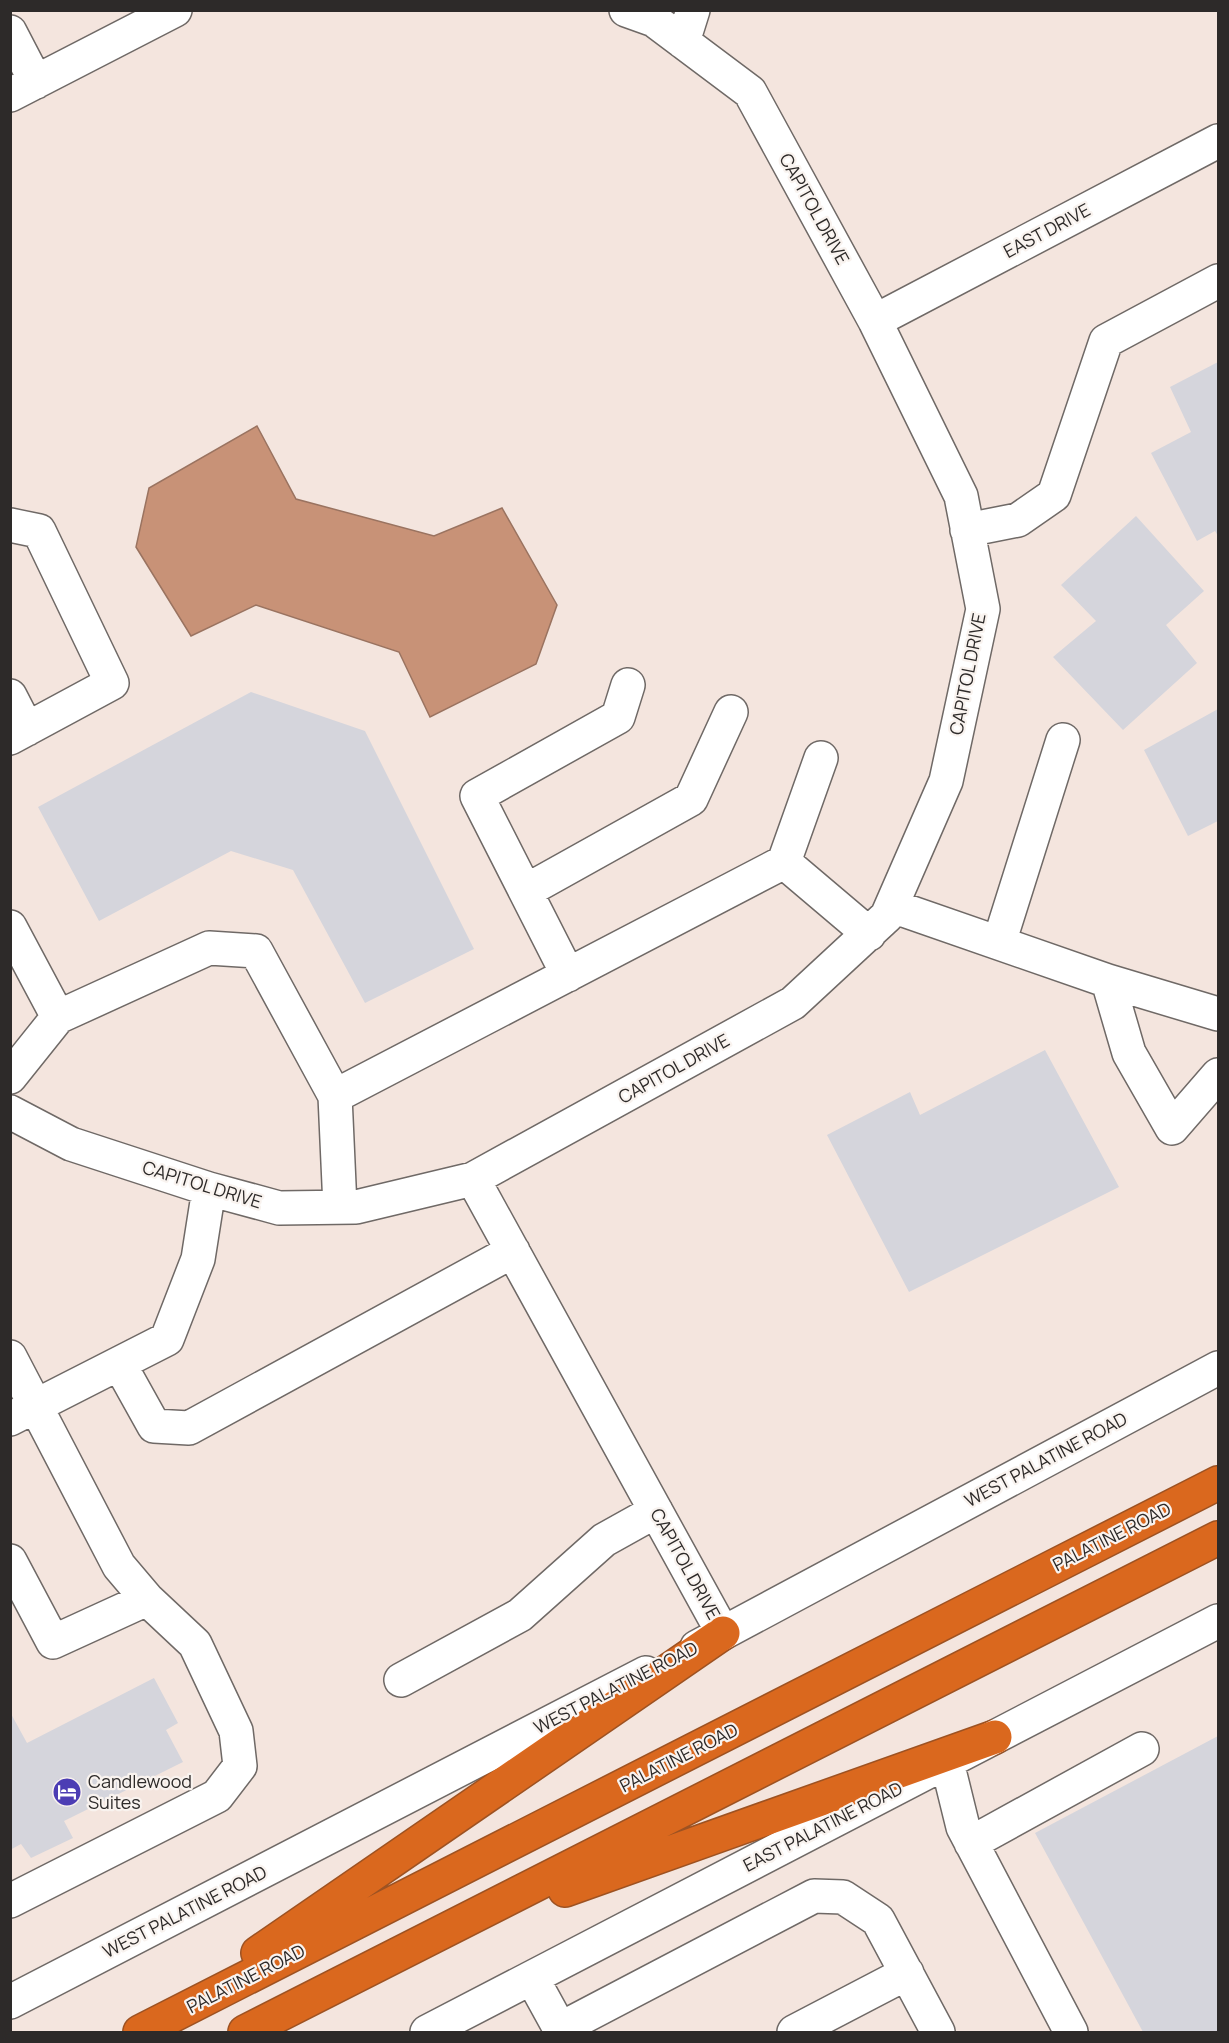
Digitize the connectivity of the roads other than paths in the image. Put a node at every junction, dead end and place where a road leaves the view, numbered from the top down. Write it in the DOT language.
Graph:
graph roads {
  1 [pos="175,10"];
  2 [pos="626,10"];
  3 [pos="693,10"];
  4 [pos="10,32"];
  5 [pos="683,42"];
  6 [pos="23,88"];
  7 [pos="1218,141"];
  8 [pos="1218,281"];
  9 [pos="875,321"];
  10 [pos="10,525"];
  11 [pos="967,530"];
  12 [pos="628,685"];
  13 [pos="10,696"];
  14 [pos="731,712"];
  15 [pos="19,734"];
  16 [pos="1063,740"];
  17 [pos="821,758"];
  18 [pos="784,862"];
  19 [pos="526,891"];
  20 [pos="892,906"];
  21 [pos="10,927"];
  22 [pos="869,934"];
  23 [pos="999,943"];
  24 [pos="568,975"];
  25 [pos="1108,981"];
  26 [pos="1218,1014"];
  27 [pos="58,1017"];
  28 [pos="1218,1075"];
  29 [pos="10,1077"];
  30 [pos="335,1096"];
  31 [pos="10,1112"];
  32 [pos="473,1179"];
  33 [pos="209,1189"];
  34 [pos="340,1207"];
  35 [pos="513,1251"];
  36 [pos="10,1357"];
  37 [pos="120,1365"];
  38 [pos="1218,1368"];
  39 [pos="23,1412"];
  40 [pos="1218,1483"];
  41 [pos="656,1511"];
  42 [pos="1218,1538"];
  43 [pos="10,1561"];
  44 [pos="147,1599"];
  45 [pos="1218,1622"];
  46 [pos="723,1633"];
  47 [pos="401,1680"];
  48 [pos="995,1737"];
  49 [pos="1142,1749"];
  50 [pos="947,1762"];
  51 [pos="971,1843"];
  52 [pos="10,1901"];
  53 [pos="439,1935"];
  54 [pos="907,1973"];
  55 [pos="532,1978"];
  56 [pos="10,2002"];
  57 [pos="445,2028"];
  58 [pos="144,2031"];
  59 [pos="561,2031"];
  60 [pos="245,2032"];
  61 [pos="794,2032"];
  62 [pos="938,2032"];
  63 [pos="1071,2032"];
  1 -- 6 [label="street"];
  2 -- 5 [label="street, CAPITOL DRIVE"];
  3 -- 5 [label="street"];
  4 -- 6 [label="street"];
  5 -- 9 [label="street, CAPITOL DRIVE"];
  7 -- 9 [label="street, EAST DRIVE"];
  8 -- 11 [label="street"];
  9 -- 11 [label="street, CAPITOL DRIVE"];
  10 -- 15 [label="street"];
  11 -- 20 [label="street, CAPITOL DRIVE"];
  12 -- 19 [label="street"];
  13 -- 15 [label="street"];
  14 -- 19 [label="street"];
  16 -- 23 [label="street"];
  17 -- 18 [label="street"];
  18 -- 22 [label="street"];
  18 -- 24 [label="street"];
  19 -- 24 [label="street"];
  20 -- 22 [label="street, CAPITOL DRIVE"];
  20 -- 23 [label="street"];
  21 -- 27 [label="street"];
  22 -- 32 [label="street, CAPITOL DRIVE"];
  23 -- 25 [label="street"];
  24 -- 30 [label="street"];
  25 -- 26 [label="street"];
  25 -- 28 [label="street"];
  27 -- 29 [label="street"];
  27 -- 30 [label="street"];
  30 -- 34 [label="street"];
  31 -- 33 [label="street, CAPITOL DRIVE"];
  32 -- 34 [label="street, CAPITOL DRIVE"];
  32 -- 35 [label="street, CAPITOL DRIVE"];
  33 -- 34 [label="street, CAPITOL DRIVE"];
  33 -- 37 [label="street"];
  35 -- 37 [label="street"];
  35 -- 41 [label="street, CAPITOL DRIVE"];
  36 -- 39 [label="street"];
  37 -- 39 [label="street"];
  38 -- 46 [label="street, WEST PALATINE ROAD"];
  39 -- 44 [label="street"];
  40 -- 58 [label="highway, PALATINE ROAD"];
  41 -- 46 [label="street, CAPITOL DRIVE"];
  41 -- 47 [label="street"];
  42 -- 53 [label="highway"];
  43 -- 44 [label="street"];
  44 -- 52 [label="street"];
  45 -- 48 [label="street, EAST PALATINE ROAD"];
  46 -- 56 [label="street, WEST PALATINE ROAD"];
  46 -- 58 [label="highway"];
  48 -- 50 [label="street, EAST PALATINE ROAD"];
  48 -- 53 [label="highway"];
  49 -- 51 [label="street"];
  50 -- 51 [label="street"];
  50 -- 55 [label="street, EAST PALATINE ROAD"];
  51 -- 63 [label="street"];
  53 -- 60 [label="highway"];
  54 -- 59 [label="street"];
  54 -- 61 [label="street"];
  54 -- 62 [label="street"];
  55 -- 57 [label="street, EAST PALATINE ROAD"];
  55 -- 59 [label="street"];
}
